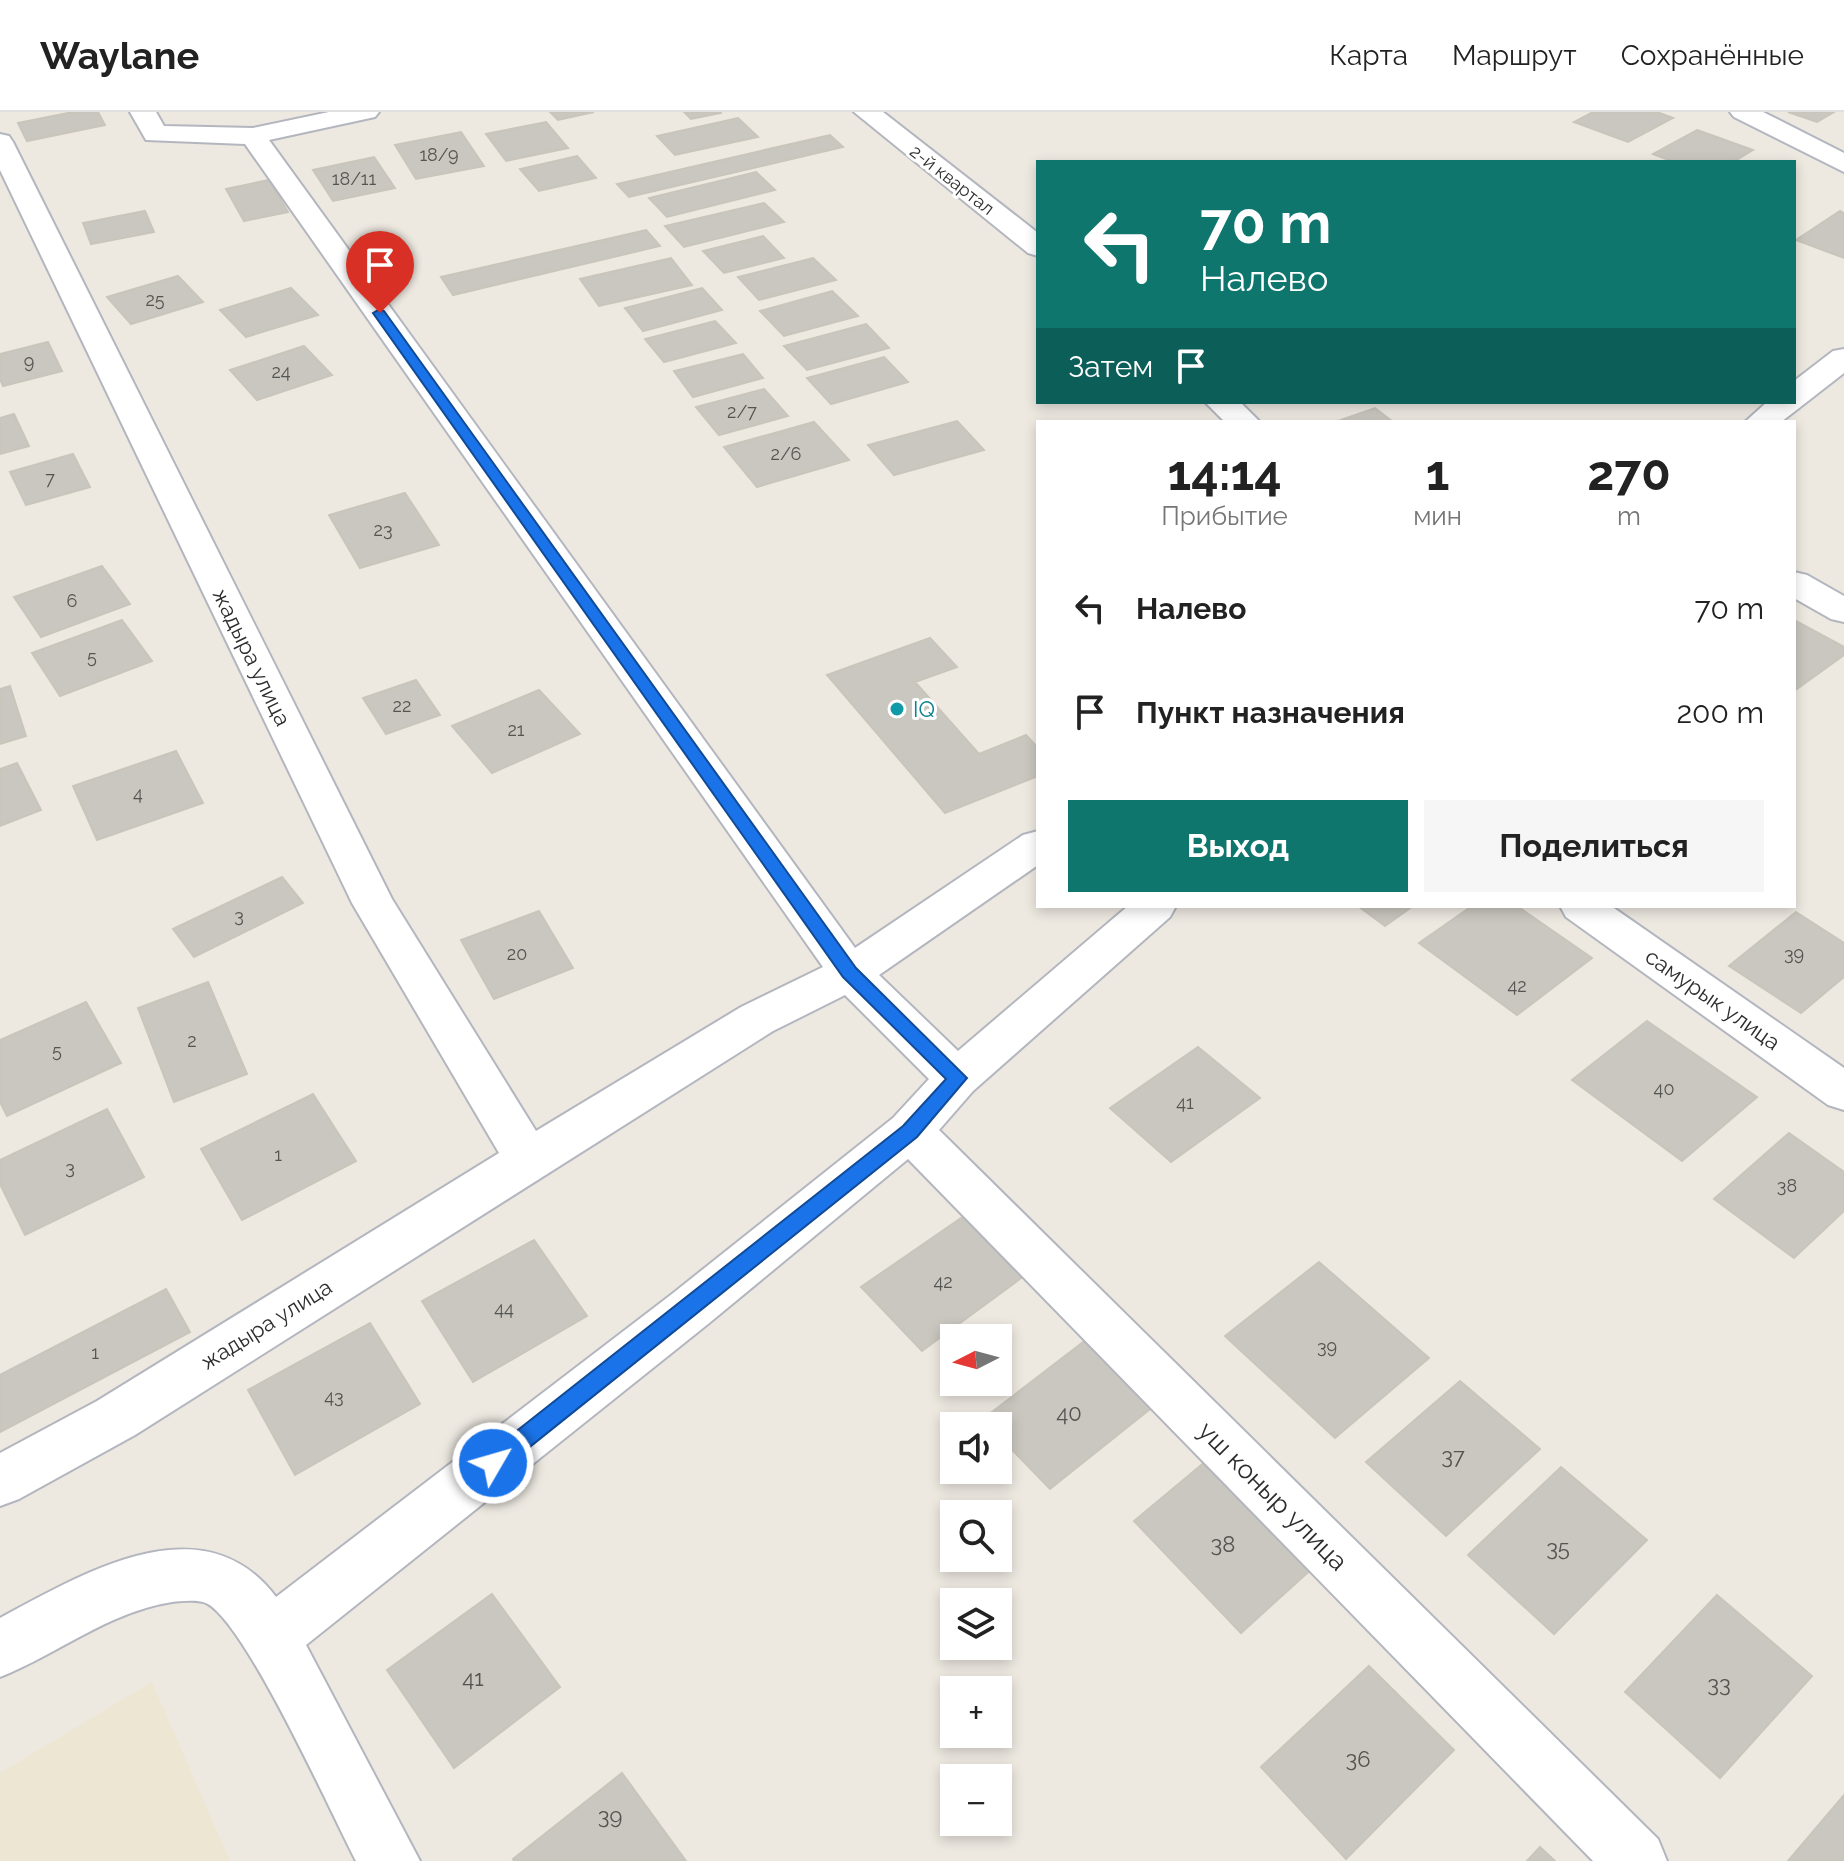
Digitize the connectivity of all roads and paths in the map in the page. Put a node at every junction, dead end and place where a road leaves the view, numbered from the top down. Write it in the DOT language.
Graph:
graph roads {
  1 [pos="143,112"];
  2 [pos="366,112"];
  3 [pos="867,112"];
  4 [pos="1743,112"];
  5 [pos="253,136"];
  6 [pos="0,142"];
  7 [pos="1844,164"];
  8 [pos="1036,245"];
  9 [pos="1844,358"];
  10 [pos="1796,394"];
  11 [pos="1223,404"];
  12 [pos="1784,404"];
  13 [pos="1242,420"];
  14 [pos="1764,420"];
  15 [pos="1796,584"];
  16 [pos="1844,611"];
  17 [pos="1036,846"];
  18 [pos="1153,908"];
  19 [pos="1584,908"];
  20 [pos="850,973"];
  21 [pos="957,1078"];
  22 [pos="1844,1092"];
  23 [pos="910,1131"];
  24 [pos="528,1159"];
  25 [pos="0,1481"];
  26 [pos="271,1637"];
  27 [pos="0,1649"];
  28 [pos="382,1848"];
  29 [pos="1636,1861"];
  1 -- 5 [label="street"];
  2 -- 5 [label="street"];
  3 -- 8 [label="street, 2-й квартал"];
  4 -- 7 [label="street"];
  5 -- 20 [label="street"];
  6 -- 24 [label="street, жадыра улица"];
  9 -- 10 [label="street"];
  11 -- 13 [label="street"];
  12 -- 14 [label="street"];
  15 -- 16 [label="street"];
  17 -- 20 [label="street, жадыра улица"];
  18 -- 21 [label="street"];
  19 -- 22 [label="street, самурык улица"];
  20 -- 21 [label="street"];
  20 -- 24 [label="street, жадыра улица"];
  21 -- 23 [label="street"];
  23 -- 26 [label="street"];
  23 -- 29 [label="street, уш коныр улица"];
  24 -- 25 [label="street, жадыра улица"];
  26 -- 27 [label="street"];
  26 -- 28 [label="street"];
}
